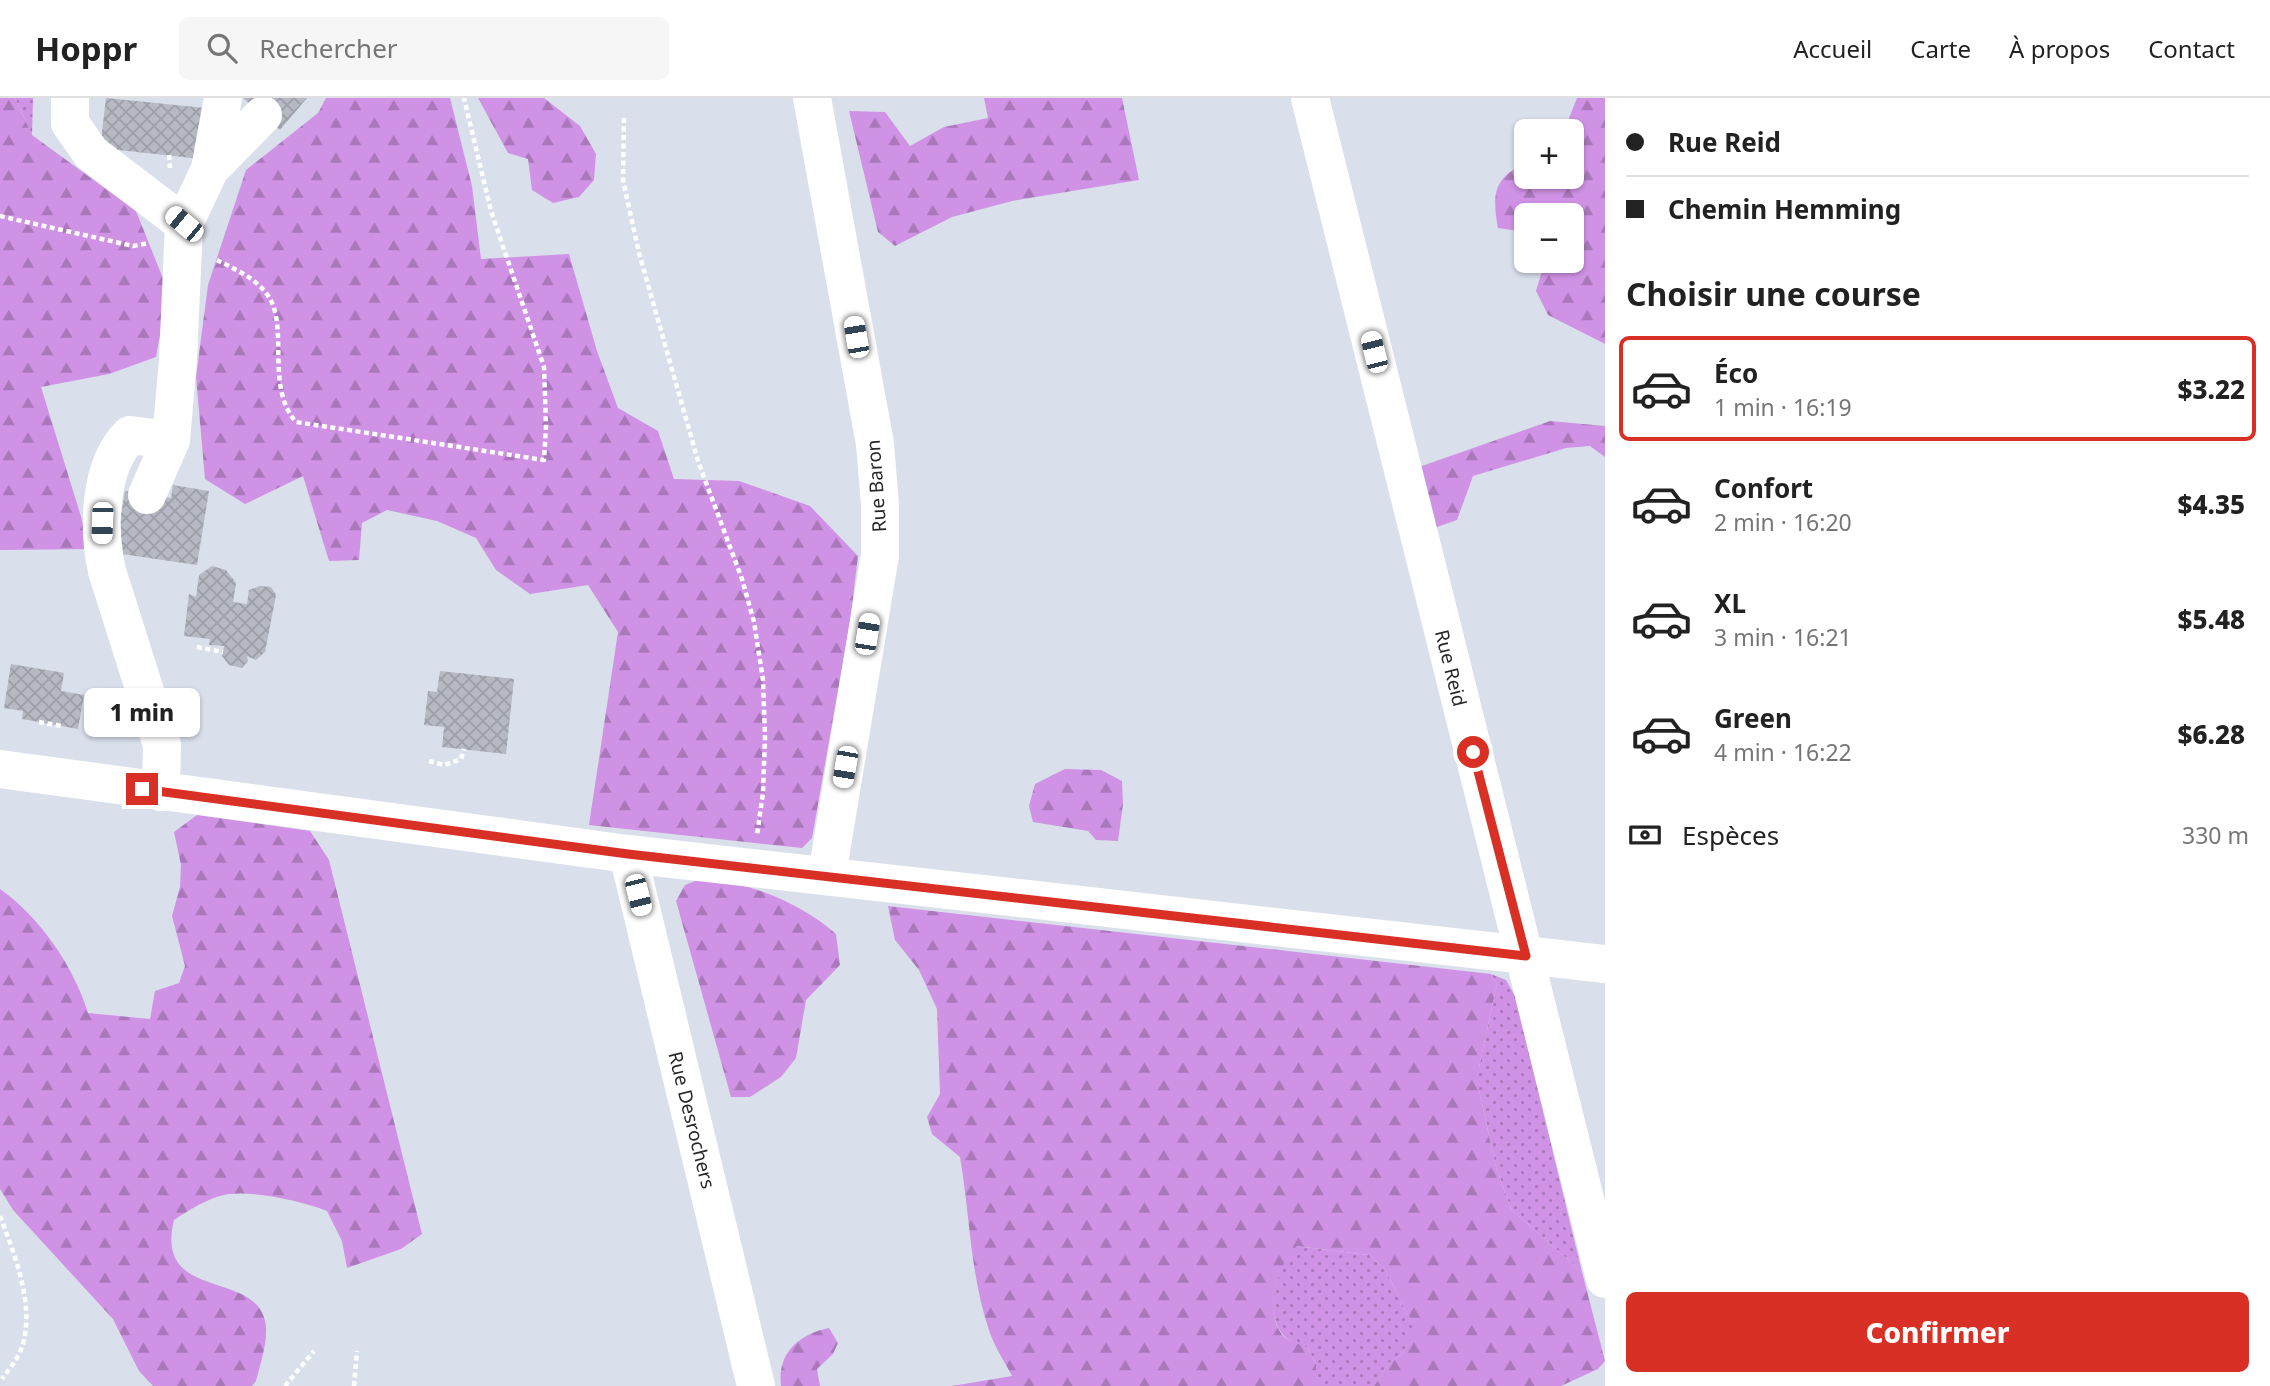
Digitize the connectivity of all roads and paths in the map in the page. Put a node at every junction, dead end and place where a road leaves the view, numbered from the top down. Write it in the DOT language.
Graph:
graph roads {
  1 [pos="70,98"];
  2 [pos="223,98"];
  3 [pos="464,98"];
  4 [pos="812,98"];
  5 [pos="1310,98"];
  6 [pos="263,115"];
  7 [pos="624,118"];
  8 [pos="210,169"];
  9 [pos="0,216"];
  10 [pos="183,233"];
  11 [pos="170,440"];
  12 [pos="147,495"];
  13 [pos="197,647"];
  14 [pos="223,652"];
  15 [pos="39,722"];
  16 [pos="62,726"];
  17 [pos="464,749"];
  18 [pos="429,761"];
  19 [pos="0,769"];
  20 [pos="162,792"];
  21 [pos="628,854"];
  22 [pos="752,867"];
  23 [pos="827,875"];
  24 [pos="1526,956"];
  25 [pos="1605,964"];
  26 [pos="0,1216"];
  27 [pos="1605,1279"];
  28 [pos="314,1351"];
  29 [pos="357,1351"];
  30 [pos="2,1379"];
  31 [pos="285,1386"];
  32 [pos="354,1386"];
  33 [pos="756,1386"];
  1 -- 10 [label="street"];
  2 -- 8 [label="street"];
  3 -- 10 [label="path"];
  4 -- 23 [label="street, Rue Baron"];
  5 -- 24 [label="street, Rue Reid"];
  6 -- 8 [label="street"];
  7 -- 22 [label="path"];
  8 -- 10 [label="street"];
  9 -- 10 [label="path"];
  10 -- 11 [label="street"];
  11 -- 12 [label="street"];
  11 -- 20 [label="street"];
  13 -- 14 [label="path"];
  15 -- 16 [label="path"];
  17 -- 18 [label="path"];
  19 -- 20 [label="street"];
  20 -- 21 [label="street"];
  21 -- 22 [label="street"];
  21 -- 33 [label="street, Rue Desrochers"];
  22 -- 23 [label="street"];
  23 -- 24 [label="street"];
  24 -- 25 [label="street"];
  24 -- 27 [label="street, Rue Reid"];
  26 -- 30 [label="path"];
  28 -- 31 [label="path"];
  29 -- 32 [label="path"];
}
